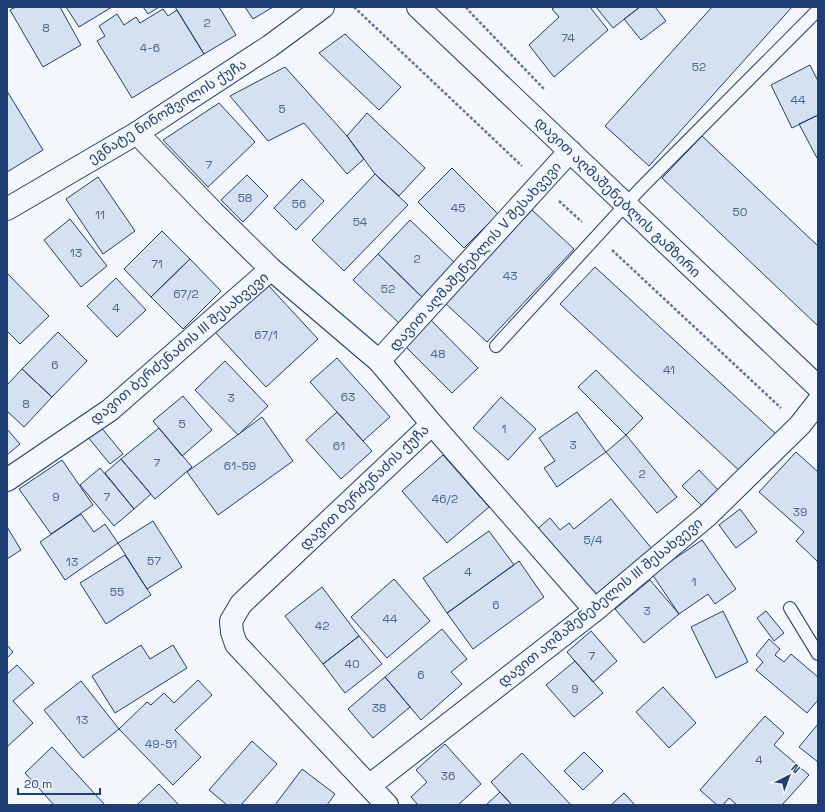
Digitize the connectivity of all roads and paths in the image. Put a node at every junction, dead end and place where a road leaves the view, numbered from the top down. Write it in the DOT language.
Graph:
graph roads {
  1 [pos="323,7"];
  2 [pos="418,7"];
  3 [pos="817,11"];
  4 [pos="137,133"];
  5 [pos="570,151"];
  6 [pos="626,204"];
  7 [pos="7,210"];
  8 [pos="272,269"];
  9 [pos="496,346"];
  10 [pos="379,361"];
  11 [pos="818,386"];
  12 [pos="818,402"];
  13 [pos="432,424"];
  14 [pos="7,480"];
  15 [pos="790,608"];
  16 [pos="595,610"];
  17 [pos="818,654"];
  18 [pos="369,786"];
  19 [pos="387,805"];
  1 -- 4 [label="street, ეგნატე ნინოშვილის ქუჩა"];
  2 -- 5 [label="street, დავით აღმაშენებლის გამზირი"];
  3 -- 6 [label="lane"];
  4 -- 7 [label="street, ეგნატე ნინოშვილის ქუჩა"];
  4 -- 8 [label="street, დავით ბერძენაძის ქუჩა"];
  5 -- 6 [label="street, დავით აღმაშენებლის გამზირი"];
  5 -- 10 [label="street, დავით აღმაშენებლის V შესახვევი"];
  6 -- 9 [label="lane"];
  6 -- 11 [label="street, დავით აღმაშენებლის გამზირი"];
  8 -- 10 [label="street, დავით ბერძენაძის ქუჩა"];
  8 -- 14 [label="street, დავით ბერძენაძის III შესახვევი"];
  10 -- 13 [label="street, დავით ბერძენაძის ქუჩა"];
  12 -- 16 [label="street, დავით აღმაშენებელის III შესახვევი"];
  13 -- 16 [label="street"];
  13 -- 18 [label="street, დავით ბერძენაძის ქუჩა"];
  15 -- 17 [label="lane"];
  16 -- 18 [label="street, დავით აღმაშენებელის III შესახვევი"];
  18 -- 19 [label="street, დავით ბერძენაძის ქუჩა"];
}
